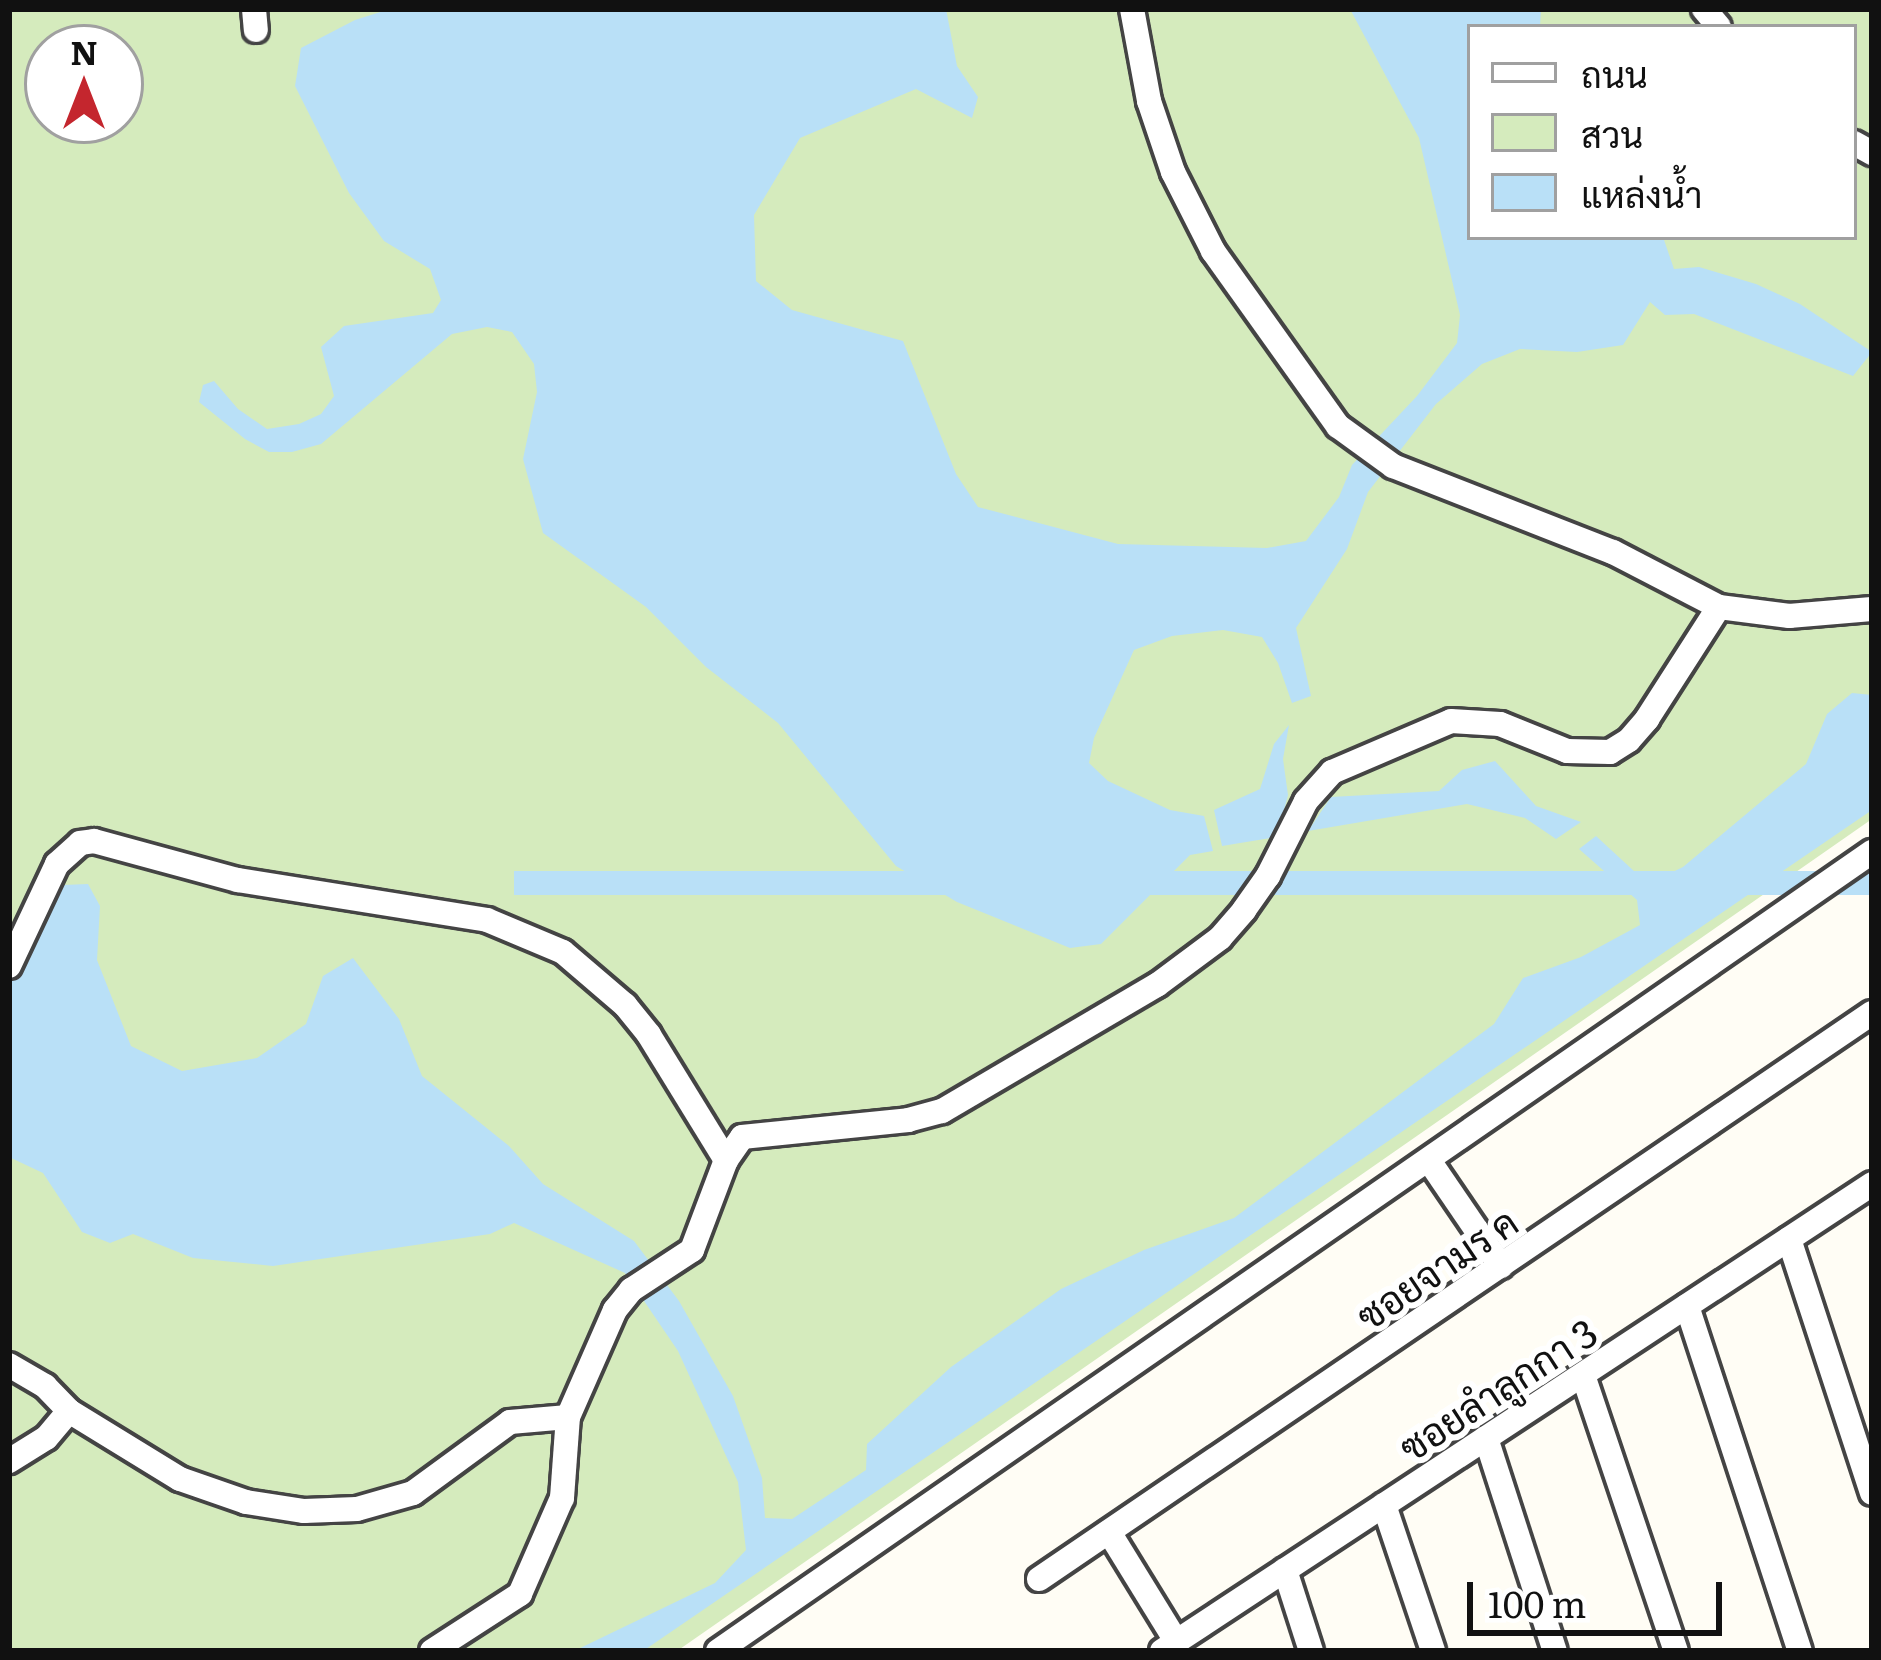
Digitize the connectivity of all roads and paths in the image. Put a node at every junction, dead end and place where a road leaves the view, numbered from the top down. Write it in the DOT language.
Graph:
graph roads {
  1 [pos="1132,9"];
  2 [pos="1719,607"];
  3 [pos="1872,609"];
  4 [pos="1872,852"];
  5 [pos="9,967"];
  6 [pos="1872,1013"];
  7 [pos="726,1160"];
  8 [pos="1441,1178"];
  9 [pos="1872,1184"];
  10 [pos="1789,1239"];
  11 [pos="1501,1266"];
  12 [pos="1687,1306"];
  13 [pos="9,1365"];
  14 [pos="1583,1375"];
  15 [pos="69,1411"];
  16 [pos="568,1417"];
  17 [pos="1486,1438"];
  18 [pos="9,1461"];
  19 [pos="1872,1492"];
  20 [pos="1384,1505"];
  21 [pos="1109,1532"];
  22 [pos="1285,1570"];
  23 [pos="1039,1579"];
  24 [pos="1177,1645"];
  25 [pos="431,1651"];
  26 [pos="718,1651"];
  27 [pos="1311,1651"];
  28 [pos="1433,1651"];
  29 [pos="1555,1651"];
  30 [pos="1676,1651"];
  31 [pos="1800,1651"];
  1 -- 2 [label="street"];
  2 -- 3 [label="street"];
  2 -- 7 [label="street"];
  4 -- 8 [label="street"];
  5 -- 7 [label="street"];
  6 -- 11 [label="street, ซอยจามร ค"];
  7 -- 16 [label="street"];
  8 -- 11 [label="street"];
  8 -- 26 [label="street"];
  9 -- 10 [label="street, ซอยลำลูกกา 3"];
  10 -- 12 [label="street, ซอยลำลูกกา 3"];
  10 -- 19 [label="street"];
  11 -- 21 [label="street, ซอยจามร ค"];
  12 -- 14 [label="street, ซอยลำลูกกา 3"];
  12 -- 31 [label="street"];
  13 -- 15 [label="street"];
  14 -- 17 [label="street, ซอยลำลูกกา 3"];
  14 -- 30 [label="street"];
  15 -- 16 [label="street"];
  15 -- 18 [label="street"];
  16 -- 25 [label="street"];
  17 -- 20 [label="street, ซอยลำลูกกา 3"];
  17 -- 29 [label="street"];
  20 -- 22 [label="street, ซอยลำลูกกา 3"];
  20 -- 28 [label="street"];
  21 -- 23 [label="street, ซอยจามร ค"];
  21 -- 24 [label="street"];
  22 -- 24 [label="street, ซอยลำลูกกา 3"];
  22 -- 27 [label="street"];
}
